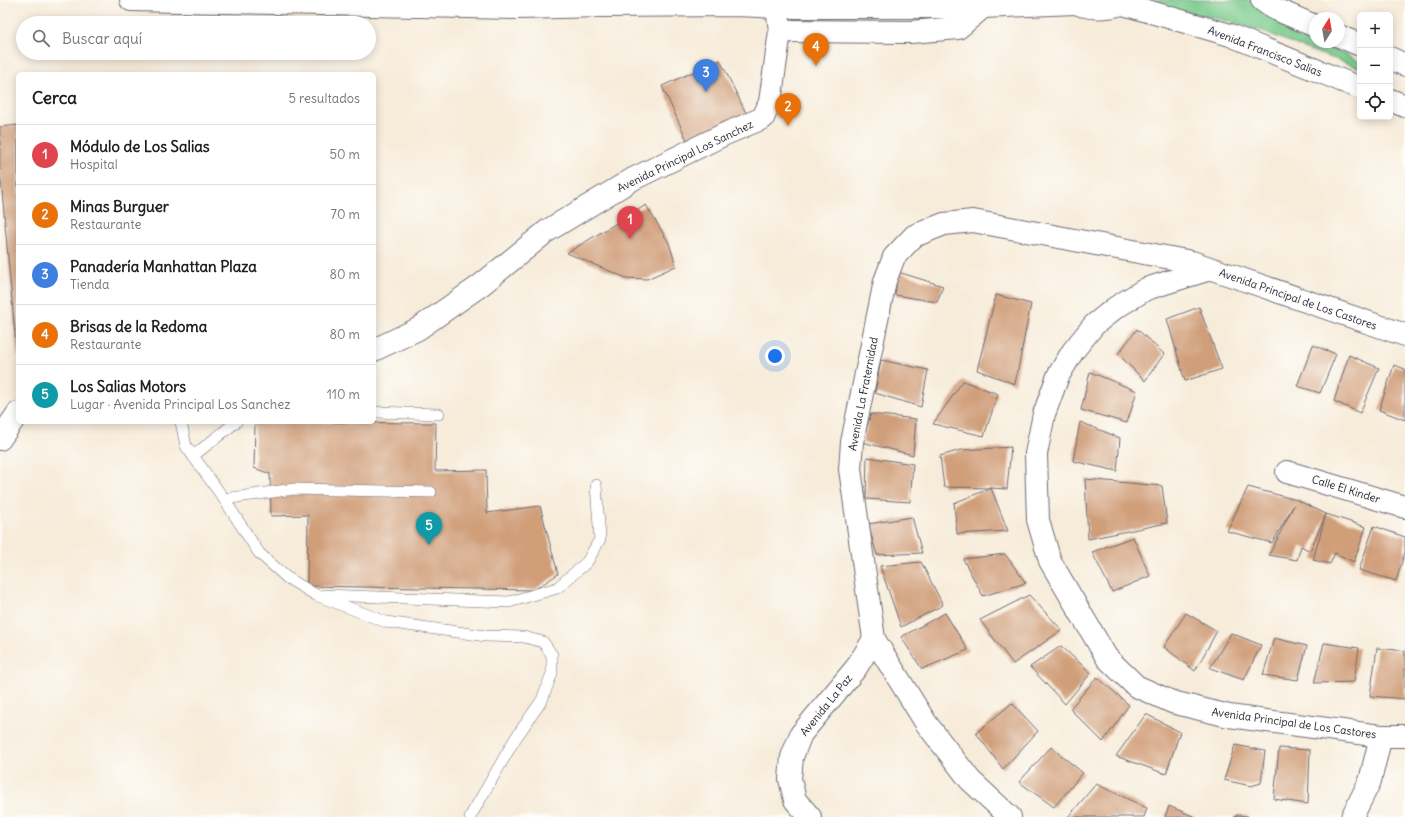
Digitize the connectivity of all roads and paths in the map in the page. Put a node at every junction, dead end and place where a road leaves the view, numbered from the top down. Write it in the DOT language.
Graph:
graph roads {
  1 [pos="131,0"];
  2 [pos="1262,0"];
  3 [pos="1072,2"];
  4 [pos="1127,2"];
  5 [pos="610,3"];
  6 [pos="986,4"];
  7 [pos="777,7"];
  8 [pos="1309,23"];
  9 [pos="780,31"];
  10 [pos="1345,39"];
  11 [pos="1357,44"];
  12 [pos="1393,59"];
  13 [pos="1405,65"];
  14 [pos="1357,87"];
  15 [pos="1393,101"];
  16 [pos="1405,106"];
  17 [pos="1210,269"];
  18 [pos="1405,335"];
  19 [pos="376,349"];
  20 [pos="16,408"];
  21 [pos="0,410"];
  22 [pos="376,412"];
  23 [pos="438,414"];
  24 [pos="16,416"];
  25 [pos="180,424"];
  26 [pos="233,424"];
  27 [pos="0,439"];
  28 [pos="193,456"];
  29 [pos="1287,472"];
  30 [pos="596,485"];
  31 [pos="432,492"];
  32 [pos="224,498"];
  33 [pos="1405,506"];
  34 [pos="316,595"];
  35 [pos="874,639"];
  36 [pos="1381,736"];
  37 [pos="1405,736"];
  38 [pos="470,817"];
  39 [pos="810,817"];
  40 [pos="1010,817"];
  41 [pos="1352,817"];
  1 -- 5 [label="street"];
  2 -- 8 [label="street"];
  3 -- 4 [label="street"];
  3 -- 6 [label="street"];
  4 -- 14 [label="street, Avenida Francisco Salias"];
  5 -- 7 [label="street"];
  6 -- 7 [label="street"];
  6 -- 9 [label="street"];
  7 -- 9 [label="street, Avenida Principal Los Sanchez"];
  9 -- 19 [label="street, Avenida Principal Los Sanchez"];
  10 -- 11 [label="street"];
  12 -- 13 [label="street"];
  15 -- 16 [label="street"];
  17 -- 18 [label="street, Avenida Principal de Los Castores"];
  17 -- 35 [label="street, Avenida La Fraternidad"];
  17 -- 36 [label="street, Avenida Principal de Los Castores"];
  20 -- 21 [label="street"];
  22 -- 23 [label="lane"];
  24 -- 27 [label="street"];
  25 -- 28 [label="lane"];
  26 -- 28 [label="lane"];
  28 -- 32 [label="lane"];
  29 -- 33 [label="street, Calle El Kinder"];
  30 -- 34 [label="lane"];
  31 -- 32 [label="lane"];
  32 -- 34 [label="lane"];
  34 -- 38 [label="lane"];
  35 -- 39 [label="street, Avenida La Paz"];
  35 -- 40 [label="street, Avenida La Fraternidad"];
  36 -- 37 [label="street, Avenida Principal de Los Castores"];
  36 -- 41 [label="street"];
}
